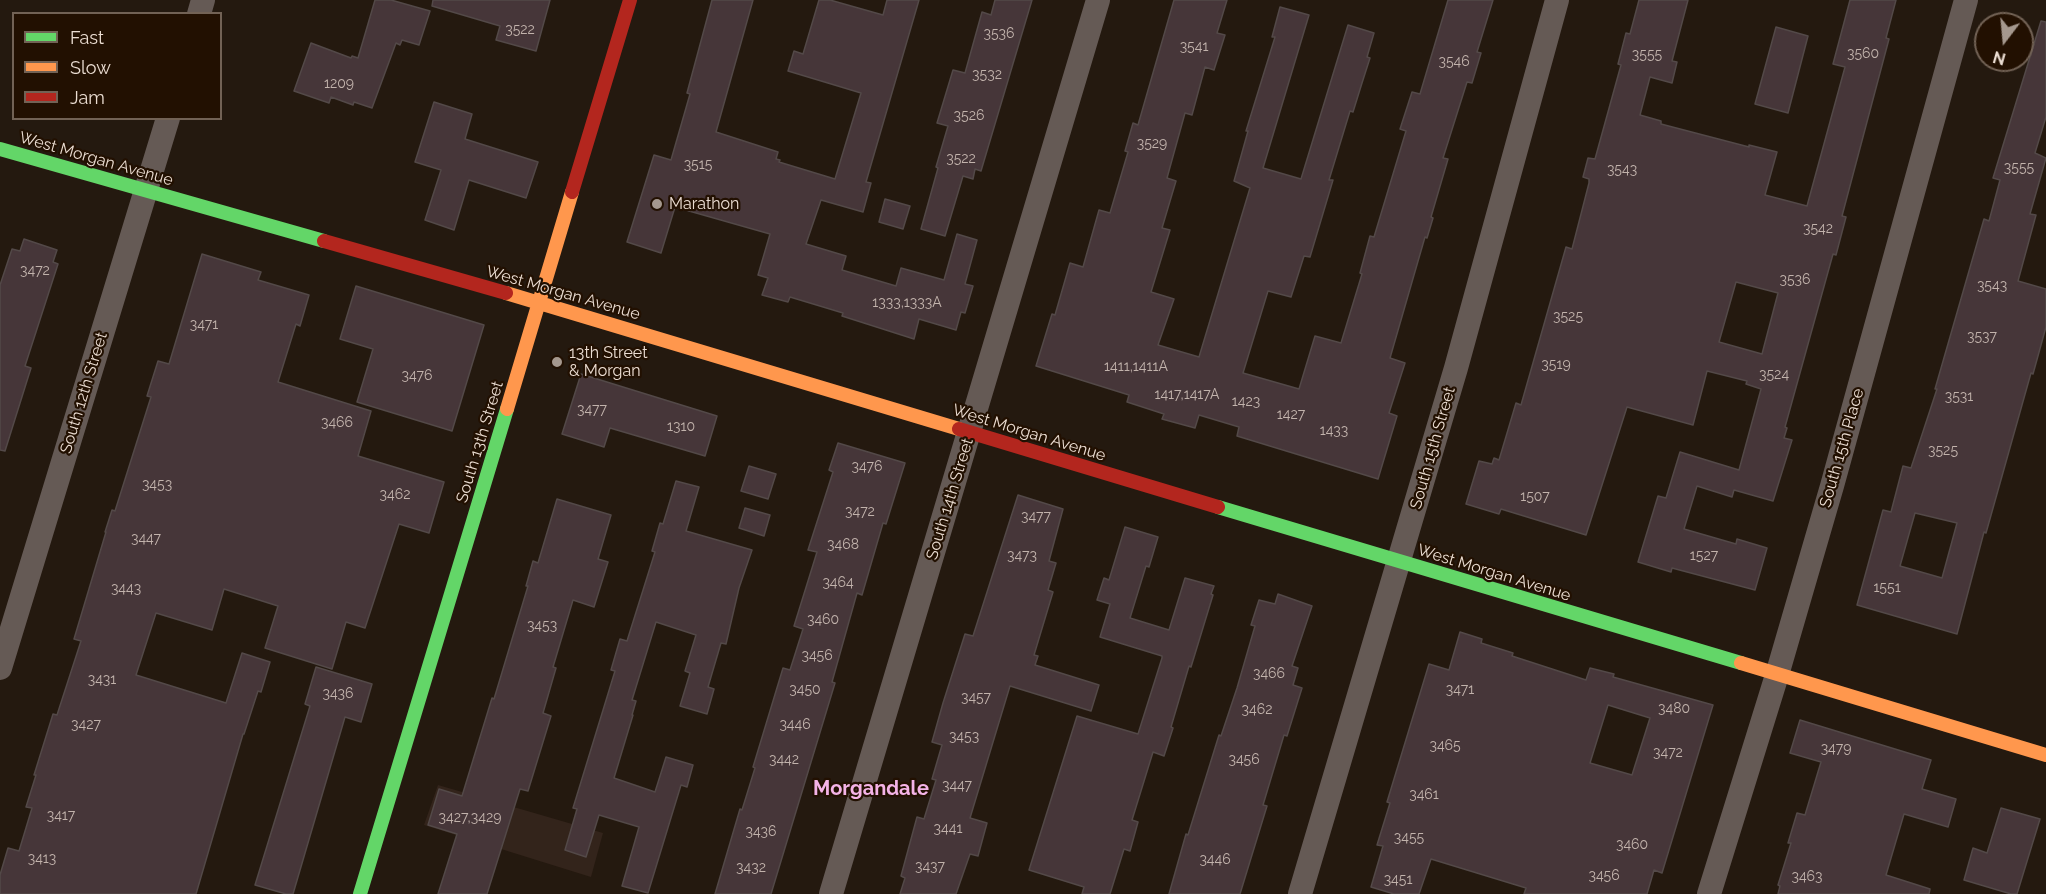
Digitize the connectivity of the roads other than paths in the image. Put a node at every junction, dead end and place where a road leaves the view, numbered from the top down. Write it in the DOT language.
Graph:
graph roads {
  1 [pos="630,0"];
  2 [pos="1098,0"];
  3 [pos="1557,0"];
  4 [pos="1966,0"];
  5 [pos="167,120"];
  6 [pos="0,148"];
  7 [pos="147,190"];
  8 [pos="540,303"];
  9 [pos="971,432"];
  10 [pos="1400,562"];
  11 [pos="0,668"];
  12 [pos="1777,675"];
  13 [pos="2046,756"];
  14 [pos="360,894"];
  15 [pos="831,894"];
  16 [pos="1300,894"];
  17 [pos="1709,894"];
  1 -- 8 [label="street, South 13th Street"];
  2 -- 9 [label="street, South 14th Street"];
  3 -- 10 [label="street, South 15th Street"];
  4 -- 12 [label="street, South 15th Place"];
  5 -- 7 [label="street, South 12th Street"];
  6 -- 7 [label="street, West Morgan Avenue"];
  7 -- 8 [label="street, West Morgan Avenue"];
  7 -- 11 [label="street, South 12th Street"];
  8 -- 9 [label="street, West Morgan Avenue"];
  8 -- 14 [label="street, South 13th Street"];
  9 -- 10 [label="street, West Morgan Avenue"];
  9 -- 15 [label="street, South 14th Street"];
  10 -- 12 [label="street, West Morgan Avenue"];
  10 -- 16 [label="street, South 15th Street"];
  12 -- 13 [label="street, West Morgan Avenue"];
  12 -- 17 [label="street, South 15th Place"];
}
